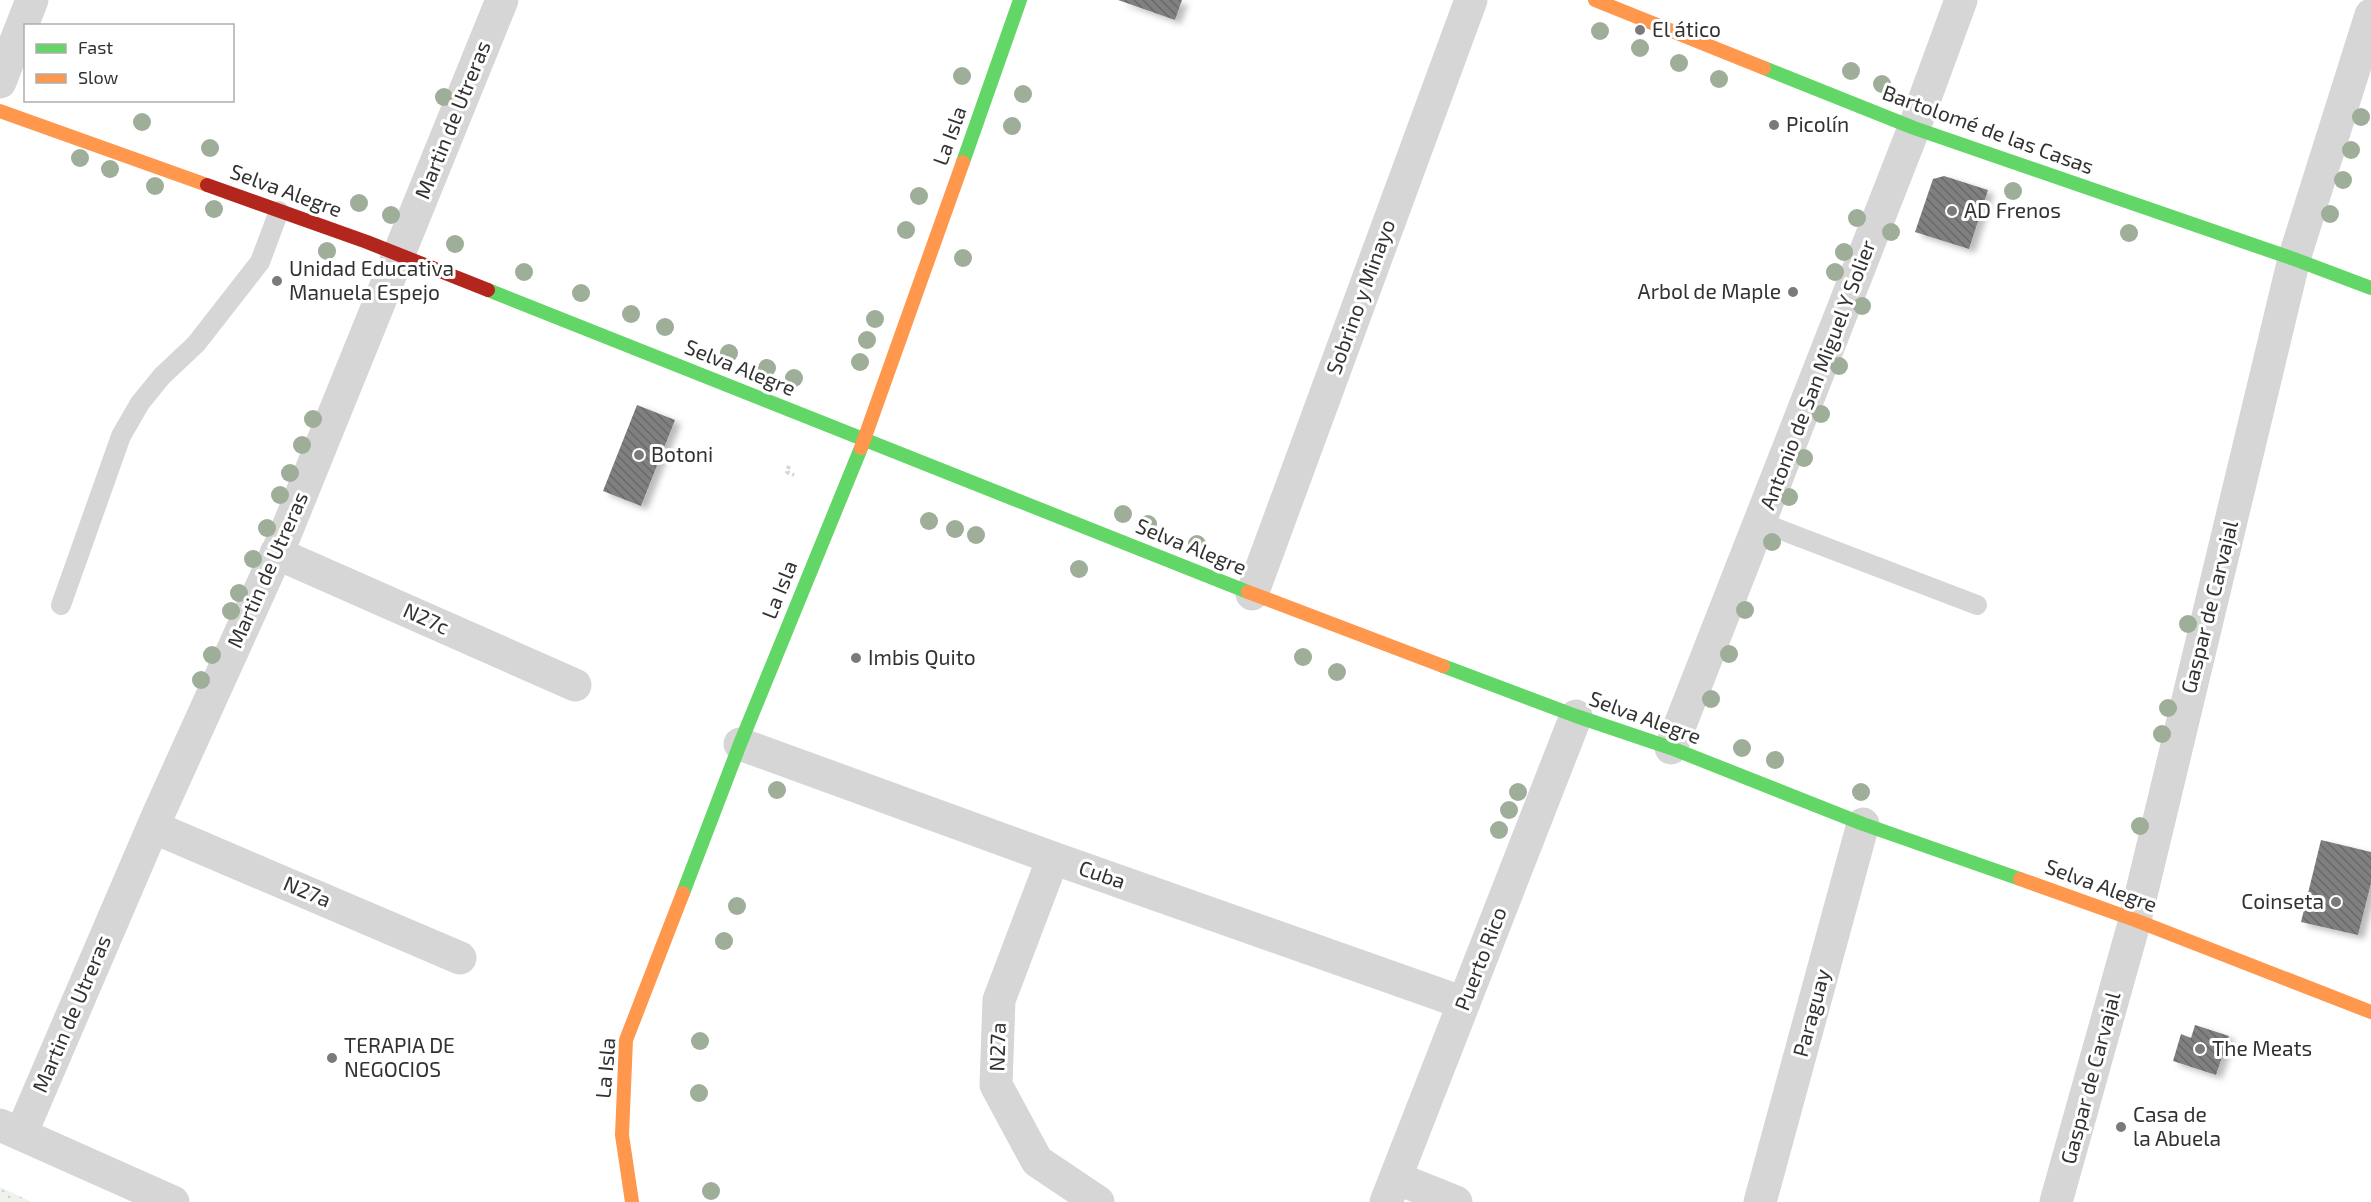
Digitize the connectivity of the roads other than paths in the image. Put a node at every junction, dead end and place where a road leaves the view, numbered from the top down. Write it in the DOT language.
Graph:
graph roads {
  1 [pos="32,0"];
  2 [pos="502,0"];
  3 [pos="1020,0"];
  4 [pos="1471,0"];
  5 [pos="1595,0"];
  6 [pos="1961,0"];
  7 [pos="2371,15"];
  8 [pos="0,82"];
  9 [pos="0,111"];
  10 [pos="1914,128"];
  11 [pos="279,211"];
  12 [pos="398,255"];
  13 [pos="2294,259"];
  14 [pos="2371,288"];
  15 [pos="864,440"];
  16 [pos="1760,522"];
  17 [pos="276,553"];
  18 [pos="1252,594"];
  19 [pos="61,605"];
  20 [pos="1977,605"];
  21 [pos="575,685"];
  22 [pos="1576,716"];
  23 [pos="740,744"];
  24 [pos="1671,748"];
  25 [pos="1863,824"];
  26 [pos="153,827"];
  27 [pos="1053,858"];
  28 [pos="2135,920"];
  29 [pos="460,958"];
  30 [pos="1464,1003"];
  31 [pos="2371,1012"];
  32 [pos="10,1129"];
  33 [pos="1391,1190"];
  34 [pos="174,1202"];
  35 [pos="632,1202"];
  36 [pos="1098,1202"];
  37 [pos="1456,1202"];
  38 [pos="1760,1202"];
  39 [pos="2056,1202"];
  1 -- 8 [label="street"];
  2 -- 12 [label="street, Martin de Utreras"];
  3 -- 15 [label="street, La Isla"];
  4 -- 18 [label="street, Sobrino y Minayo"];
  5 -- 10 [label="street, Bartolomé de las Casas"];
  6 -- 10 [label="street, Antonio de San Miguel Y Solier"];
  7 -- 13 [label="street, Gaspar de Carvajal"];
  9 -- 11 [label="street, Selva Alegre"];
  10 -- 13 [label="street, Bartolomé de las Casas"];
  10 -- 16 [label="street, Antonio de San Miguel Y Solier"];
  11 -- 12 [label="street, Selva Alegre"];
  11 -- 19 [label="lane"];
  12 -- 15 [label="street, Selva Alegre"];
  12 -- 17 [label="street, Martin de Utreras"];
  13 -- 14 [label="street, Bartolomé de las Casas"];
  13 -- 28 [label="street, Gaspar de Carvajal"];
  15 -- 18 [label="street, Selva Alegre"];
  15 -- 23 [label="street, La Isla"];
  16 -- 20 [label="lane"];
  16 -- 24 [label="street, Antonio de San Miguel Y Solier"];
  17 -- 21 [label="street, N27c"];
  17 -- 26 [label="street, Martin de Utreras"];
  18 -- 22 [label="street, Selva Alegre"];
  22 -- 24 [label="street, Selva Alegre"];
  22 -- 30 [label="street, Puerto Rico"];
  23 -- 27 [label="street, Cuba"];
  23 -- 35 [label="street, La Isla"];
  24 -- 25 [label="street, Selva Alegre"];
  25 -- 28 [label="street, Selva Alegre"];
  25 -- 38 [label="street, Paraguay"];
  26 -- 29 [label="street, N27a"];
  26 -- 32 [label="street, Martin de Utreras"];
  27 -- 30 [label="street, Cuba"];
  27 -- 36 [label="street, N27a"];
  28 -- 31 [label="street, Selva Alegre"];
  28 -- 39 [label="street, Gaspar de Carvajal"];
  30 -- 33 [label="street, Puerto Rico"];
  32 -- 34 [label="street"];
  33 -- 37 [label="street"];
}
